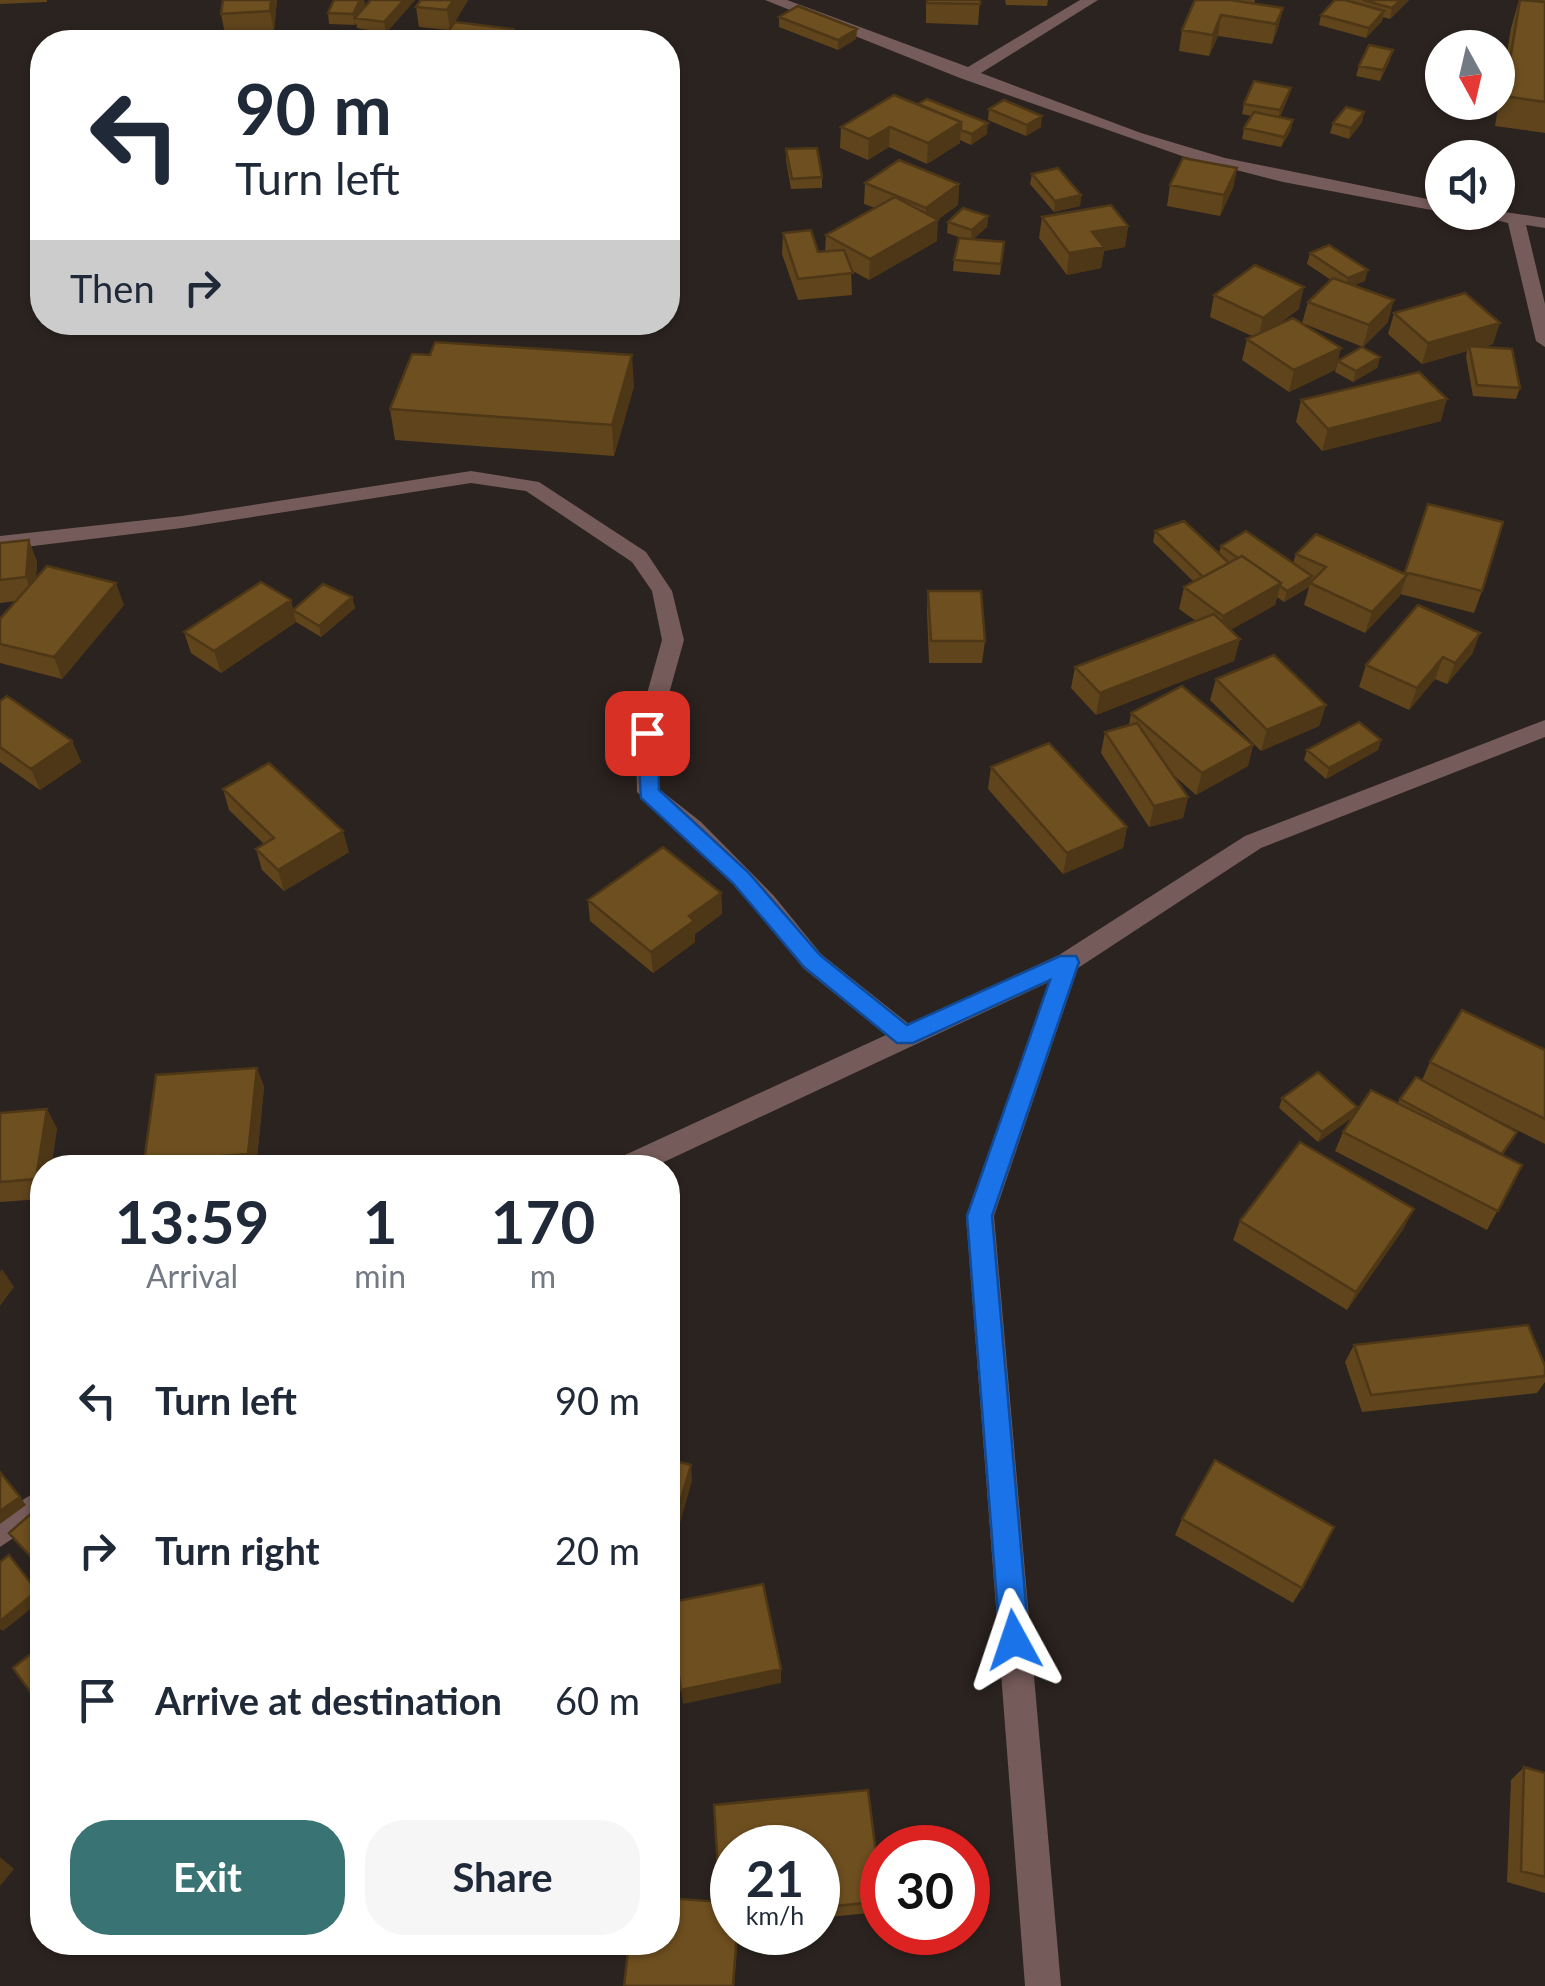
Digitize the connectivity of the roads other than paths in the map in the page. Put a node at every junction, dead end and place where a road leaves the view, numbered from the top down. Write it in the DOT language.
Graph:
graph roads {
  1 [pos="772,0"];
  2 [pos="1092,0"];
  3 [pos="966,76"];
  4 [pos="1425,203"];
  5 [pos="1516,221"];
  6 [pos="1545,223"];
  7 [pos="1545,341"];
  8 [pos="0,543"];
  9 [pos="1545,728"];
  10 [pos="1068,962"];
  11 [pos="905,1036"];
  12 [pos="651,1155"];
  13 [pos="30,1511"];
  14 [pos="0,1532"];
  15 [pos="1043,1986"];
  1 -- 3 [label="street"];
  2 -- 3 [label="street"];
  3 -- 4 [label="street"];
  5 -- 6 [label="street"];
  5 -- 7 [label="street"];
  8 -- 11 [label="street"];
  9 -- 10 [label="street"];
  10 -- 11 [label="street"];
  10 -- 15 [label="street"];
  11 -- 12 [label="street"];
  13 -- 14 [label="street"];
}
